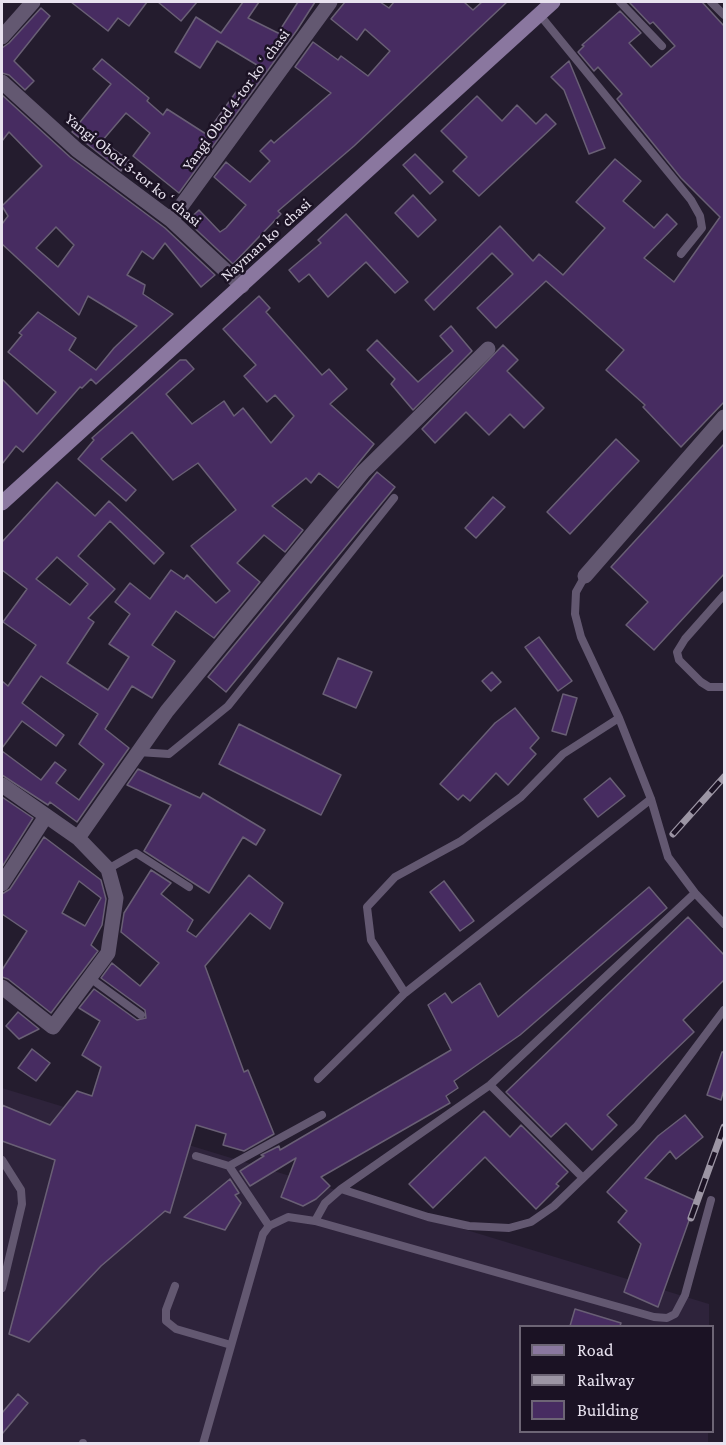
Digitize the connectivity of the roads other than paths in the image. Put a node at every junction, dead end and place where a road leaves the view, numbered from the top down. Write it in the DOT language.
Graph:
graph roads {
  1 [pos="33,2"];
  2 [pos="330,2"];
  3 [pos="553,2"];
  4 [pos="620,2"];
  5 [pos="711,2"];
  6 [pos="539,14"];
  7 [pos="724,15"];
  8 [pos="2,37"];
  9 [pos="662,46"];
  10 [pos="2,82"];
  11 [pos="171,220"];
  12 [pos="681,254"];
  13 [pos="242,286"];
  14 [pos="488,349"];
  15 [pos="724,417"];
  16 [pos="393,498"];
  17 [pos="2,503"];
  18 [pos="585,576"];
  19 [pos="724,595"];
  20 [pos="724,687"];
  21 [pos="619,718"];
  22 [pos="138,752"];
  23 [pos="2,785"];
  24 [pos="651,799"];
  25 [pos="46,816"];
  26 [pos="78,838"];
  27 [pos="108,869"];
  28 [pos="2,884"];
  29 [pos="189,887"];
  30 [pos="695,893"];
  31 [pos="724,924"];
  32 [pos="90,978"];
  33 [pos="2,987"];
  34 [pos="405,993"];
  35 [pos="724,1010"];
  36 [pos="141,1015"];
  37 [pos="318,1078"];
  38 [pos="490,1085"];
  39 [pos="322,1115"];
  40 [pos="196,1156"];
  41 [pos="2,1160"];
  42 [pos="230,1166"];
  43 [pos="583,1178"];
  44 [pos="341,1189"];
  45 [pos="711,1200"];
  46 [pos="315,1221"];
  47 [pos="269,1226"];
  48 [pos="175,1286"];
  49 [pos="2,1288"];
  50 [pos="231,1345"];
  51 [pos="203,1443"];
  1 -- 8 [label="street"];
  2 -- 11 [label="street, Yangi Obod 4-tor koʻchasi"];
  3 -- 6 [label="main road, Nayman koʻchasi"];
  4 -- 9 [label="lane"];
  5 -- 7 [label="lane"];
  6 -- 12 [label="lane"];
  6 -- 13 [label="main road, Nayman koʻchasi"];
  10 -- 11 [label="street, Yangi Obod 3-tor koʻchasi"];
  11 -- 13 [label="street, Yangi Obod 3-tor koʻchasi"];
  13 -- 17 [label="main road, Nayman koʻchasi"];
  14 -- 22 [label="street"];
  15 -- 18 [label="street"];
  16 -- 22 [label="lane"];
  18 -- 21 [label="lane"];
  19 -- 20 [label="lane"];
  21 -- 24 [label="lane"];
  21 -- 34 [label="lane"];
  22 -- 26 [label="street"];
  23 -- 25 [label="street"];
  24 -- 30 [label="lane"];
  24 -- 34 [label="lane"];
  25 -- 26 [label="street"];
  25 -- 28 [label="street"];
  26 -- 27 [label="street"];
  27 -- 29 [label="lane"];
  27 -- 32 [label="street"];
  30 -- 31 [label="lane"];
  30 -- 38 [label="lane"];
  32 -- 33 [label="street"];
  32 -- 36 [label="lane"];
  34 -- 37 [label="lane"];
  35 -- 43 [label="lane"];
  38 -- 43 [label="lane"];
  38 -- 44 [label="lane"];
  39 -- 42 [label="lane"];
  40 -- 42 [label="lane"];
  41 -- 49 [label="lane"];
  42 -- 47 [label="lane"];
  43 -- 44 [label="lane"];
  44 -- 46 [label="lane"];
  45 -- 46 [label="lane"];
  46 -- 47 [label="lane"];
  47 -- 50 [label="lane"];
  48 -- 50 [label="lane"];
  50 -- 51 [label="lane"];
}
